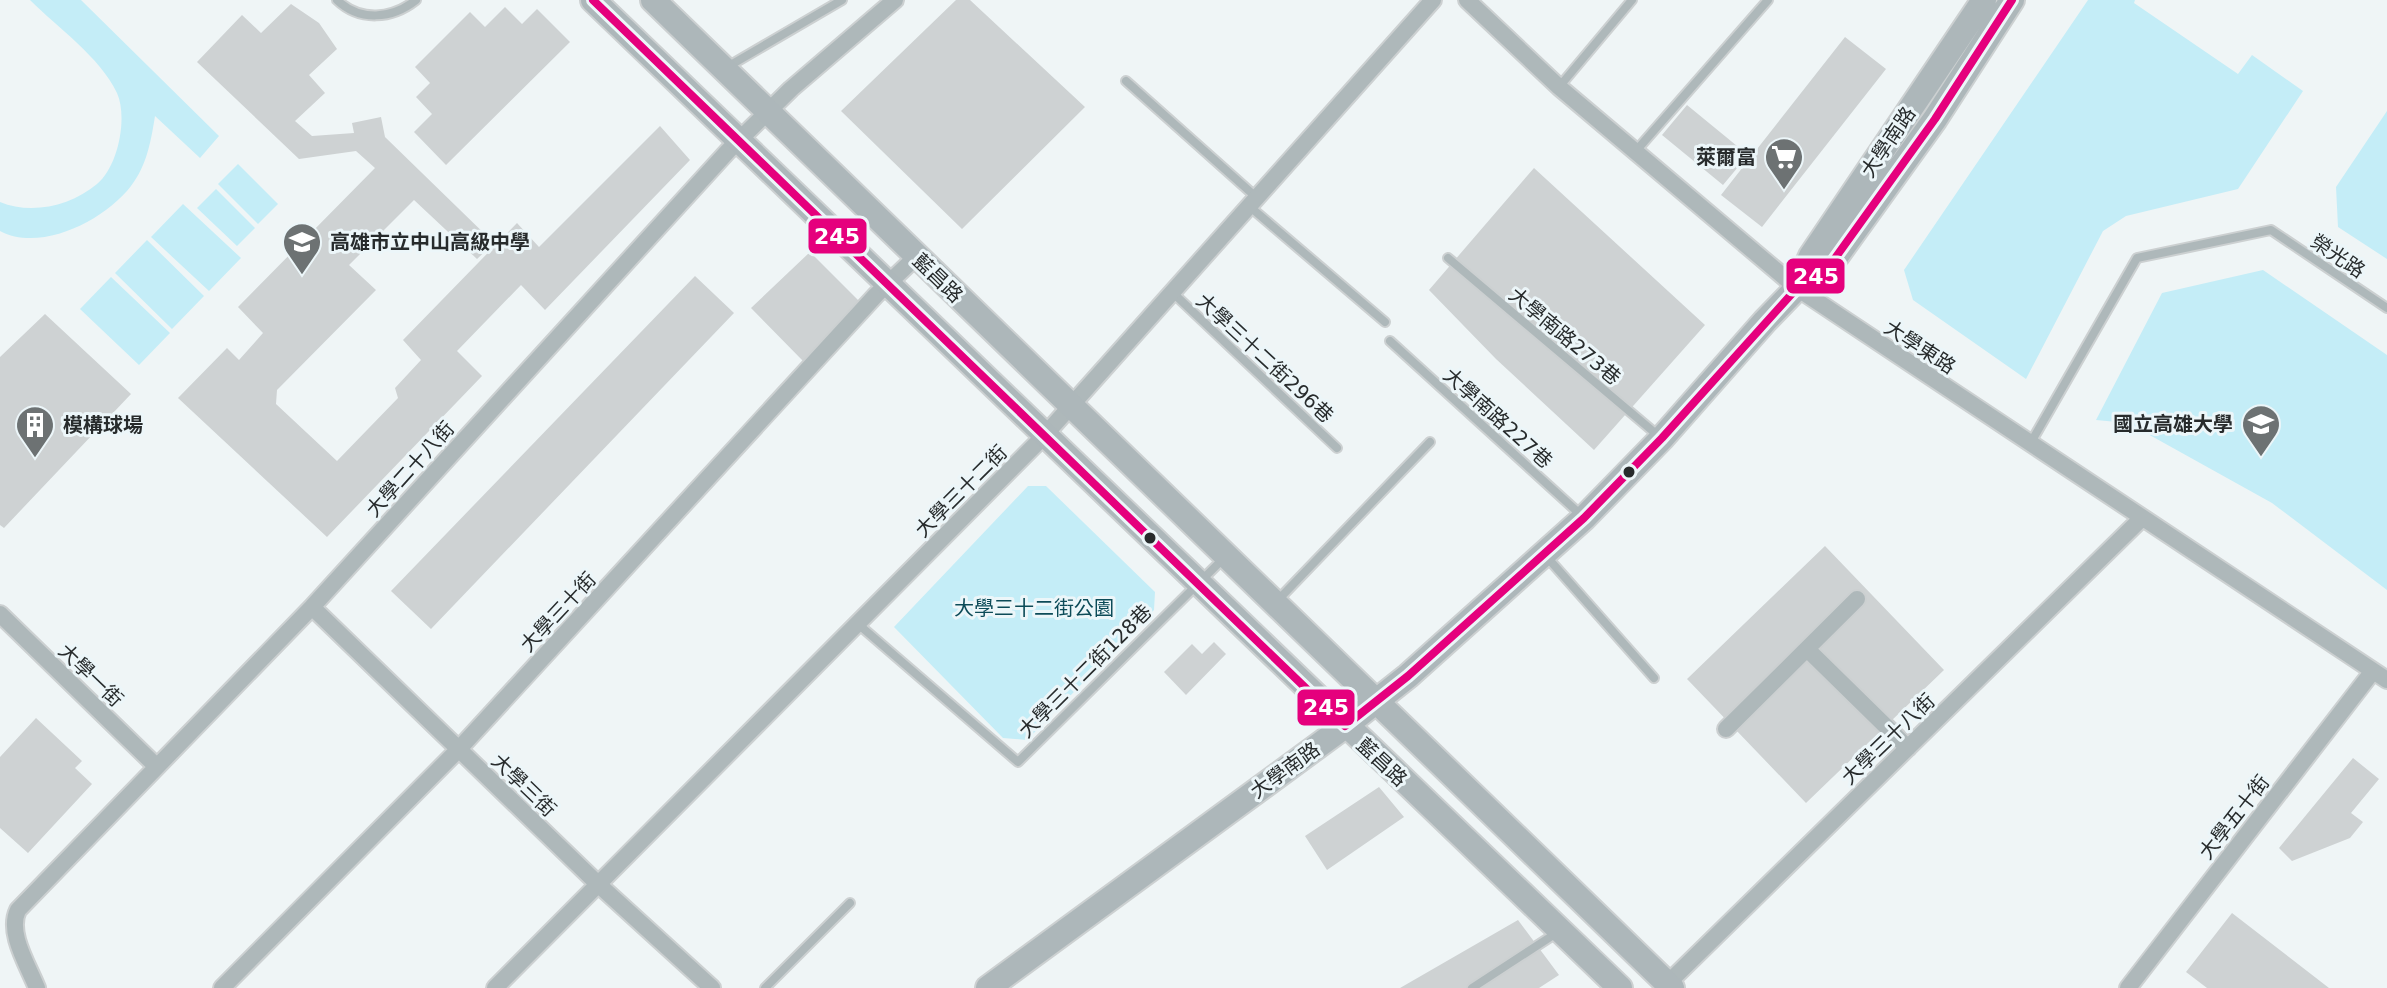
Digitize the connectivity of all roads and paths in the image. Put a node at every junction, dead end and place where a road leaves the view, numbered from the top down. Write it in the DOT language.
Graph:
graph roads {
  1 [pos="337,0"];
  2 [pos="416,0"];
  3 [pos="593,0"];
  4 [pos="653,0"];
  5 [pos="842,0"];
  6 [pos="895,0"];
  7 [pos="1433,0"];
  8 [pos="1467,0"];
  9 [pos="1632,0"];
  10 [pos="1768,0"];
  11 [pos="1984,0"];
  12 [pos="2012,0"];
  13 [pos="724,69"];
  14 [pos="1126,81"];
  15 [pos="1559,87"];
  16 [pos="768,113"];
  17 [pos="738,141"];
  18 [pos="1635,152"];
  19 [pos="1252,201"];
  20 [pos="916,257"];
  21 [pos="1448,258"];
  22 [pos="886,285"];
  23 [pos="1797,288"];
  24 [pos="1172,292"];
  25 [pos="2387,308"];
  26 [pos="1385,322"];
  27 [pos="1390,341"];
  28 [pos="1071,407"];
  29 [pos="1044,436"];
  30 [pos="1662,438"];
  31 [pos="1430,442"];
  32 [pos="2030,444"];
  33 [pos="1337,448"];
  34 [pos="1584,518"];
  35 [pos="2141,519"];
  36 [pos="1545,555"];
  37 [pos="1225,556"];
  38 [pos="1196,582"];
  39 [pos="1857,599"];
  40 [pos="1274,604"];
  41 [pos="312,607"];
  42 [pos="0,614"];
  43 [pos="858,624"];
  44 [pos="1807,649"];
  45 [pos="2380,676"];
  46 [pos="1654,678"];
  47 [pos="1375,702"];
  48 [pos="1345,726"];
  49 [pos="1726,729"];
  50 [pos="1908,748"];
  51 [pos="458,750"];
  52 [pos="155,765"];
  53 [pos="599,885"];
  54 [pos="850,903"];
  55 [pos="1560,931"];
  56 [pos="1667,987"];
  57 [pos="37,988"];
  58 [pos="222,988"];
  59 [pos="495,988"];
  60 [pos="712,988"];
  61 [pos="765,988"];
  62 [pos="988,988"];
  63 [pos="1472,988"];
  64 [pos="1620,988"];
  65 [pos="2128,988"];
  1 -- 2 [label="lane"];
  3 -- 17 [label="street, 藍昌路"];
  4 -- 13 [label="street, 藍昌路"];
  5 -- 13 [label="lane"];
  6 -- 16 [label="street, 大學二十八街"];
  7 -- 19 [label="street, 大學三十二街"];
  8 -- 15 [label="street, 大學東路"];
  9 -- 15 [label="lane"];
  10 -- 18 [label="lane"];
  11 -- 23 [label="street, 大學南路"];
  12 -- 23 [label="street, 大學南路"];
  13 -- 16 [label="street, 藍昌路"];
  14 -- 19 [label="lane"];
  15 -- 18 [label="street, 大學東路"];
  16 -- 17 [label="street, 大學二十八街"];
  16 -- 20 [label="street, 藍昌路"];
  17 -- 22 [label="street, 藍昌路"];
  17 -- 41 [label="street, 大學二十八街"];
  18 -- 23 [label="street, 大學東路"];
  19 -- 24 [label="street, 大學三十二街"];
  19 -- 26 [label="lane"];
  20 -- 22 [label="street, 大學三十街"];
  20 -- 28 [label="street, 藍昌路"];
  21 -- 30 [label="lane, 大學南路273巷"];
  22 -- 29 [label="street, 藍昌路"];
  22 -- 51 [label="street, 大學三十街"];
  23 -- 30 [label="street, 大學南路"];
  23 -- 32 [label="street, 大學東路"];
  24 -- 28 [label="street, 大學三十二街"];
  24 -- 33 [label="lane, 大學三十二街296巷"];
  25 -- 32 [label="lane, 榮光路"];
  27 -- 34 [label="lane, 大學南路227巷"];
  28 -- 29 [label="street, 大學三十二街"];
  28 -- 37 [label="street, 藍昌路"];
  29 -- 38 [label="street, 藍昌路"];
  29 -- 43 [label="street, 大學三十二街"];
  30 -- 34 [label="street, 大學南路"];
  31 -- 40 [label="lane"];
  32 -- 35 [label="street, 大學東路"];
  34 -- 36 [label="street, 大學南路"];
  35 -- 45 [label="street, 大學東路"];
  35 -- 50 [label="street, 大學三十八街"];
  36 -- 46 [label="lane"];
  36 -- 47 [label="street, 大學南路"];
  37 -- 38 [label="lane, 大學三十二街128巷"];
  37 -- 40 [label="street, 藍昌路"];
  38 -- 43 [label="lane, 大學三十二街128巷"];
  38 -- 48 [label="street, 藍昌路"];
  39 -- 44 [label="street"];
  40 -- 47 [label="street, 藍昌路"];
  41 -- 51 [label="street, 大學三街"];
  41 -- 52 [label="street, 大學二十八街"];
  42 -- 52 [label="street, 大學一街"];
  43 -- 53 [label="street, 大學三十二街"];
  44 -- 49 [label="street"];
  44 -- 50 [label="street"];
  45 -- 65 [label="street, 大學五十街"];
  47 -- 48 [label="street, 大學南路"];
  47 -- 56 [label="street, 藍昌路"];
  48 -- 55 [label="street, 藍昌路"];
  48 -- 62 [label="street, 大學南路"];
  50 -- 56 [label="street, 大學三十八街"];
  51 -- 53 [label="street, 大學三街"];
  51 -- 58 [label="street, 大學三十街"];
  52 -- 57 [label="street, 大學二十八街"];
  53 -- 59 [label="street, 大學三十二街"];
  53 -- 60 [label="street, 大學三街"];
  54 -- 61 [label="lane"];
  55 -- 63 [label="lane"];
  55 -- 64 [label="street, 藍昌路"];
}
